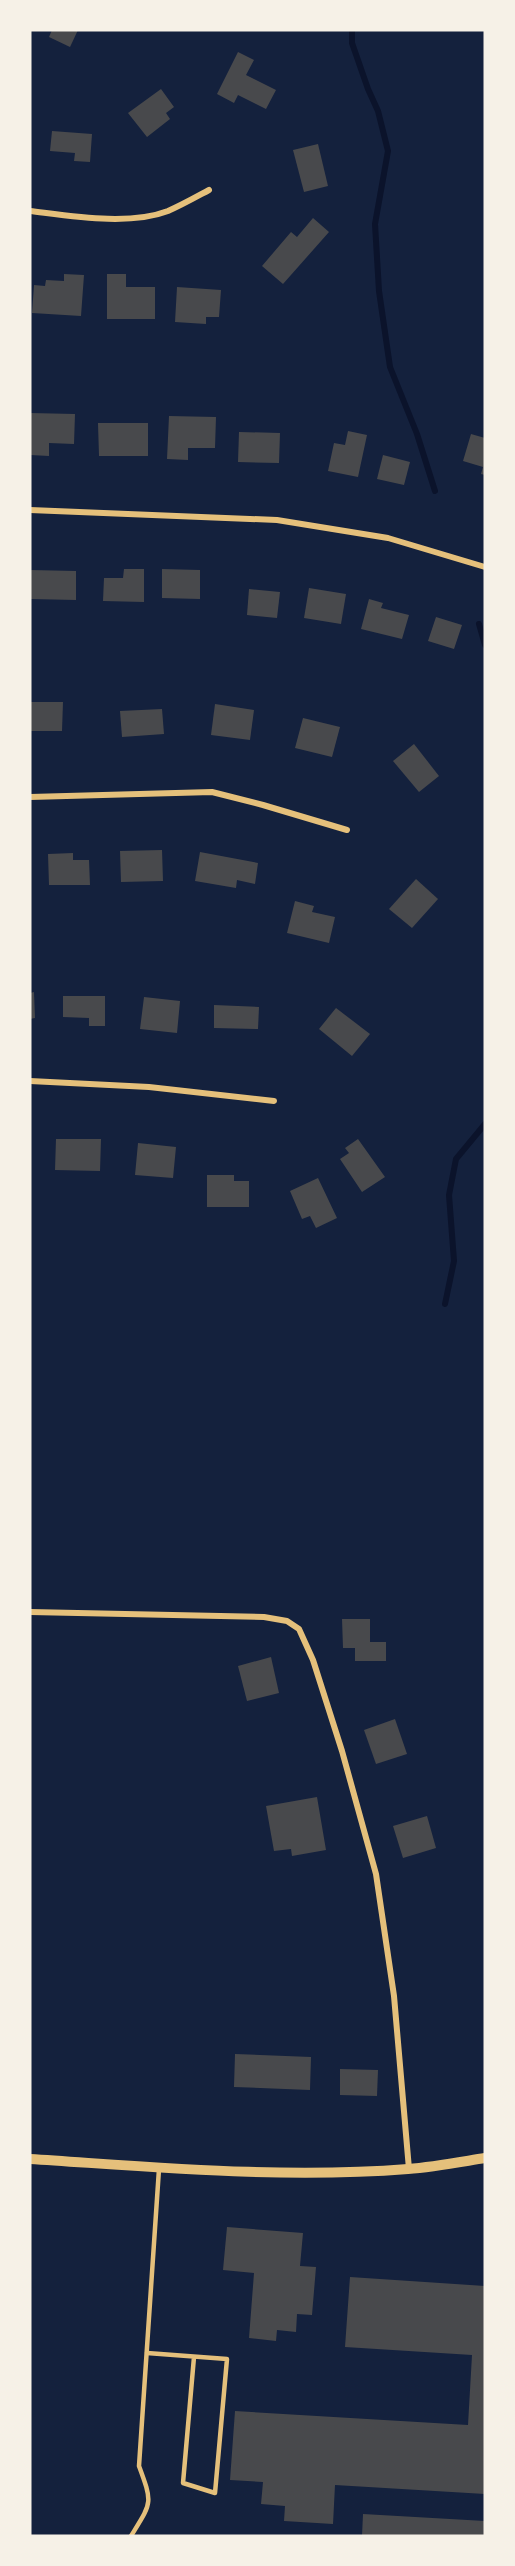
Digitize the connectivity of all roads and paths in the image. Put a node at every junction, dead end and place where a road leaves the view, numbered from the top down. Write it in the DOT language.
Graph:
graph roads {
  1 [pos="209,190"];
  2 [pos="30,211"];
  3 [pos="30,510"];
  4 [pos="485,567"];
  5 [pos="30,797"];
  6 [pos="347,830"];
  7 [pos="30,1082"];
  8 [pos="274,1101"];
  9 [pos="30,1612"];
  10 [pos="485,2158"];
  11 [pos="30,2159"];
  12 [pos="159,2168"];
  13 [pos="409,2169"];
  14 [pos="147,2354"];
  15 [pos="194,2357"];
  16 [pos="131,2536"];
  1 -- 2 [label="street"];
  3 -- 4 [label="street"];
  5 -- 6 [label="street"];
  7 -- 8 [label="street"];
  9 -- 13 [label="street"];
  10 -- 13 [label="street"];
  11 -- 12 [label="street"];
  12 -- 13 [label="street"];
  12 -- 14 [label="lane"];
  14 -- 15 [label="lane"];
  14 -- 16 [label="lane"];
  15 -- 15 [label="lane"];
}
